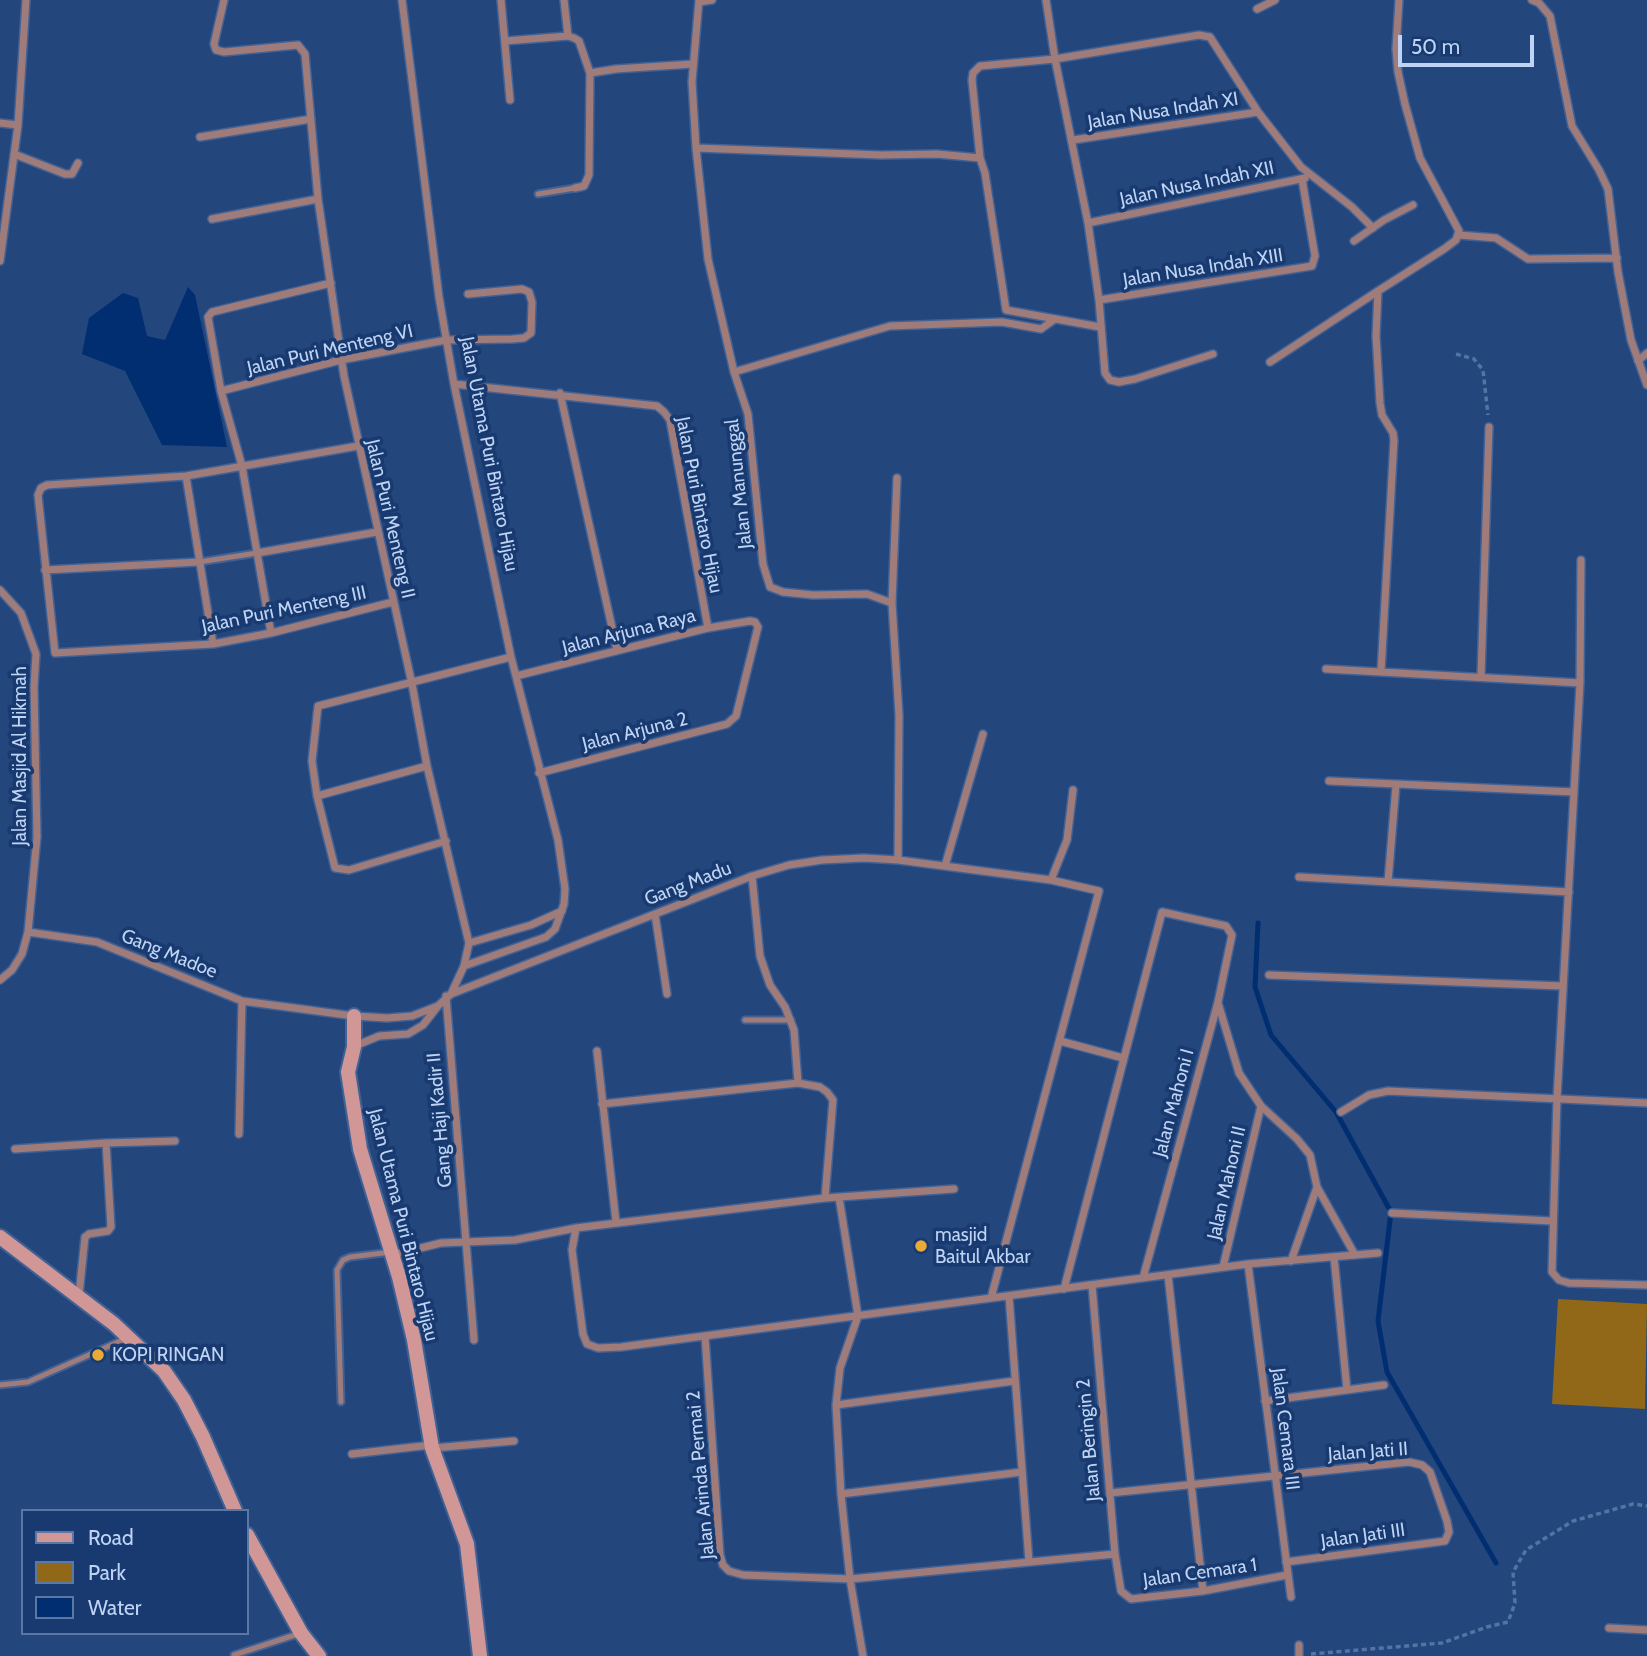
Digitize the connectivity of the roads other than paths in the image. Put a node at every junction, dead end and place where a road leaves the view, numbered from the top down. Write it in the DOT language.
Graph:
graph roads {
  1 [pos="26,0"];
  2 [pos="224,0"];
  3 [pos="402,0"];
  4 [pos="501,0"];
  5 [pos="565,0"];
  6 [pos="712,0"];
  7 [pos="1046,0"];
  8 [pos="1275,0"];
  9 [pos="1399,0"];
  10 [pos="1532,0"];
  11 [pos="699,1"];
  12 [pos="1257,9"];
  13 [pos="568,36"];
  14 [pos="505,41"];
  15 [pos="1055,60"];
  16 [pos="693,64"];
  17 [pos="590,73"];
  18 [pos="510,100"];
  19 [pos="1258,112"];
  20 [pos="311,119"];
  21 [pos="0,123"];
  22 [pos="18,125"];
  23 [pos="200,136"];
  24 [pos="1073,141"];
  25 [pos="696,148"];
  26 [pos="15,153"];
  27 [pos="980,158"];
  28 [pos="78,163"];
  29 [pos="1313,177"];
  30 [pos="1302,179"];
  31 [pos="575,188"];
  32 [pos="538,194"];
  33 [pos="318,199"];
  34 [pos="1413,205"];
  35 [pos="212,219"];
  36 [pos="1088,223"];
  37 [pos="1373,228"];
  38 [pos="1459,233"];
  39 [pos="1354,241"];
  40 [pos="1617,258"];
  41 [pos="0,261"];
  42 [pos="331,283"];
  43 [pos="1378,291"];
  44 [pos="468,294"];
  45 [pos="1098,300"];
  46 [pos="1055,319"];
  47 [pos="1100,327"];
  48 [pos="446,340"];
  49 [pos="1647,353"];
  50 [pos="1213,354"];
  51 [pos="341,360"];
  52 [pos="1638,361"];
  53 [pos="1270,362"];
  54 [pos="734,372"];
  55 [pos="454,384"];
  56 [pos="1647,385"];
  57 [pos="221,391"];
  58 [pos="560,393"];
  59 [pos="1489,427"];
  60 [pos="358,446"];
  61 [pos="242,466"];
  62 [pos="186,476"];
  63 [pos="897,478"];
  64 [pos="377,532"];
  65 [pos="257,553"];
  66 [pos="1581,560"];
  67 [pos="199,562"];
  68 [pos="45,570"];
  69 [pos="0,590"];
  70 [pos="393,602"];
  71 [pos="892,603"];
  72 [pos="708,628"];
  73 [pos="271,633"];
  74 [pos="213,644"];
  75 [pos="617,650"];
  76 [pos="511,657"];
  77 [pos="1326,669"];
  78 [pos="1381,672"];
  79 [pos="516,676"];
  80 [pos="1481,677"];
  81 [pos="1580,683"];
  82 [pos="412,684"];
  83 [pos="736,716"];
  84 [pos="984,734"];
  85 [pos="427,766"];
  86 [pos="539,773"];
  87 [pos="1329,781"];
  88 [pos="1396,785"];
  89 [pos="1073,790"];
  90 [pos="1574,792"];
  91 [pos="317,796"];
  92 [pos="446,841"];
  93 [pos="898,860"];
  94 [pos="945,866"];
  95 [pos="752,876"];
  96 [pos="1299,877"];
  97 [pos="1051,880"];
  98 [pos="1388,882"];
  99 [pos="1569,892"];
  100 [pos="562,910"];
  101 [pos="655,914"];
  102 [pos="28,932"];
  103 [pos="469,943"];
  104 [pos="464,966"];
  105 [pos="1269,975"];
  106 [pos="0,980"];
  107 [pos="1563,986"];
  108 [pos="667,994"];
  109 [pos="449,995"];
  110 [pos="242,1000"];
  111 [pos="1218,1002"];
  112 [pos="438,1006"];
  113 [pos="354,1016"];
  114 [pos="746,1020"];
  115 [pos="791,1020"];
  116 [pos="1060,1041"];
  117 [pos="354,1047"];
  118 [pos="597,1051"];
  119 [pos="1124,1058"];
  120 [pos="798,1083"];
  121 [pos="1557,1098"];
  122 [pos="1647,1103"];
  123 [pos="603,1104"];
  124 [pos="1261,1106"];
  125 [pos="1341,1112"];
  126 [pos="239,1134"];
  127 [pos="175,1141"];
  128 [pos="106,1143"];
  129 [pos="15,1149"];
  130 [pos="1317,1187"];
  131 [pos="954,1189"];
  132 [pos="839,1197"];
  133 [pos="825,1198"];
  134 [pos="1392,1213"];
  135 [pos="1552,1221"];
  136 [pos="616,1222"];
  137 [pos="576,1228"];
  138 [pos="0,1237"];
  139 [pos="466,1241"];
  140 [pos="392,1253"];
  141 [pos="1378,1253"];
  142 [pos="1355,1255"];
  143 [pos="1334,1256"];
  144 [pos="1291,1261"];
  145 [pos="1248,1264"];
  146 [pos="1223,1268"];
  147 [pos="1168,1275"];
  148 [pos="1143,1278"];
  149 [pos="1091,1285"];
  150 [pos="1647,1285"];
  151 [pos="1064,1289"];
  152 [pos="79,1295"];
  153 [pos="1009,1296"];
  154 [pos="991,1298"];
  155 [pos="858,1316"];
  156 [pos="705,1336"];
  157 [pos="128,1337"];
  158 [pos="474,1340"];
  159 [pos="1014,1381"];
  160 [pos="0,1385"];
  161 [pos="1384,1385"];
  162 [pos="1347,1390"];
  163 [pos="1265,1401"];
  164 [pos="341,1402"];
  165 [pos="836,1405"];
  166 [pos="514,1441"];
  167 [pos="432,1447"];
  168 [pos="352,1454"];
  169 [pos="1022,1472"];
  170 [pos="1275,1475"];
  171 [pos="1191,1483"];
  172 [pos="1110,1493"];
  173 [pos="841,1494"];
  174 [pos="234,1509"];
  175 [pos="248,1537"];
  176 [pos="1446,1541"];
  177 [pos="1115,1554"];
  178 [pos="1029,1562"];
  179 [pos="1286,1562"];
  180 [pos="1287,1575"];
  181 [pos="850,1579"];
  182 [pos="1121,1591"];
  183 [pos="1203,1591"];
  184 [pos="1291,1597"];
  185 [pos="1609,1629"];
  186 [pos="1647,1630"];
  187 [pos="301,1633"];
  188 [pos="1299,1646"];
  189 [pos="234,1655"];
  190 [pos="1298,1655"];
  191 [pos="319,1656"];
  192 [pos="480,1656"];
  193 [pos="863,1656"];
  1 -- 22 [label="street"];
  2 -- 20 [label="street, Jalan Puri Menteng II"];
  3 -- 48 [label="street, Jalan Utama Puri Bintaro Hijau"];
  4 -- 14 [label="street"];
  5 -- 13 [label="street"];
  6 -- 11 [label="street"];
  7 -- 15 [label="street"];
  8 -- 12 [label="street"];
  9 -- 38 [label="street"];
  10 -- 40 [label="street"];
  11 -- 16 [label="street, Jalan Manunggal"];
  13 -- 14 [label="street"];
  13 -- 17 [label="street"];
  14 -- 18 [label="street"];
  15 -- 19 [label="street"];
  15 -- 24 [label="street"];
  15 -- 27 [label="street"];
  16 -- 17 [label="street"];
  16 -- 25 [label="street, Jalan Manunggal"];
  17 -- 31 [label="street"];
  19 -- 24 [label="street, Jalan Nusa Indah XI"];
  19 -- 29 [label="street"];
  20 -- 23 [label="street"];
  20 -- 33 [label="street, Jalan Puri Menteng II"];
  21 -- 22 [label="street"];
  22 -- 26 [label="street"];
  24 -- 36 [label="street"];
  25 -- 27 [label="street"];
  25 -- 54 [label="street, Jalan Manunggal"];
  26 -- 28 [label="street"];
  26 -- 41 [label="street"];
  27 -- 46 [label="street"];
  29 -- 30 [label="street, Jalan Nusa Indah XII"];
  29 -- 37 [label="street"];
  30 -- 36 [label="street, Jalan Nusa Indah XII"];
  30 -- 45 [label="street, Jalan Nusa Indah XIII"];
  31 -- 32 [label="lane"];
  33 -- 35 [label="street"];
  33 -- 42 [label="street, Jalan Puri Menteng II"];
  34 -- 37 [label="street"];
  36 -- 45 [label="street"];
  37 -- 39 [label="street"];
  38 -- 40 [label="street"];
  38 -- 43 [label="street"];
  40 -- 52 [label="street"];
  42 -- 51 [label="street, Jalan Puri Menteng II"];
  42 -- 57 [label="street"];
  43 -- 53 [label="street"];
  43 -- 78 [label="street"];
  44 -- 48 [label="street, Jalan Puri Menteng VI"];
  45 -- 47 [label="street"];
  46 -- 47 [label="street"];
  46 -- 54 [label="street"];
  47 -- 50 [label="street"];
  48 -- 51 [label="street, Jalan Puri Menteng VI"];
  48 -- 55 [label="street, Jalan Utama Puri Bintaro Hijau"];
  49 -- 52 [label="street"];
  51 -- 57 [label="street, Jalan Puri Menteng VI"];
  51 -- 60 [label="street, Jalan Puri Menteng II"];
  52 -- 56 [label="street"];
  54 -- 71 [label="street, Jalan Manunggal"];
  55 -- 58 [label="street, Jalan Puri Bintaro Hijau"];
  55 -- 76 [label="street, Jalan Utama Puri Bintaro Hijau"];
  57 -- 61 [label="street"];
  58 -- 72 [label="street, Jalan Puri Bintaro Hijau"];
  58 -- 75 [label="street"];
  59 -- 80 [label="street"];
  60 -- 61 [label="street"];
  60 -- 64 [label="street, Jalan Puri Menteng II"];
  61 -- 62 [label="street"];
  61 -- 65 [label="street"];
  62 -- 67 [label="street"];
  62 -- 68 [label="street"];
  63 -- 71 [label="street"];
  64 -- 65 [label="street"];
  64 -- 70 [label="street, Jalan Puri Menteng II"];
  65 -- 67 [label="lane"];
  65 -- 73 [label="street"];
  66 -- 81 [label="street"];
  67 -- 68 [label="street"];
  67 -- 74 [label="street"];
  68 -- 74 [label="street, Jalan Puri Menteng III"];
  69 -- 102 [label="street, Jalan Masjid Al Hikmah"];
  70 -- 73 [label="street, Jalan Puri Menteng III"];
  70 -- 82 [label="street, Jalan Puri Menteng II"];
  71 -- 93 [label="street"];
  72 -- 75 [label="street, Jalan Arjuna Raya"];
  72 -- 83 [label="street, Jalan Arjuna Raya"];
  73 -- 74 [label="street, Jalan Puri Menteng III"];
  75 -- 79 [label="street, Jalan Arjuna Raya"];
  76 -- 79 [label="street, Jalan Utama Puri Bintaro Hijau"];
  76 -- 82 [label="street"];
  77 -- 78 [label="street"];
  78 -- 80 [label="street"];
  79 -- 86 [label="street, Jalan Utama Puri Bintaro Hijau"];
  80 -- 81 [label="street"];
  81 -- 90 [label="street"];
  82 -- 85 [label="street, Jalan Puri Menteng II"];
  82 -- 91 [label="street"];
  83 -- 86 [label="street, Jalan Arjuna 2"];
  84 -- 94 [label="street"];
  85 -- 91 [label="street"];
  85 -- 92 [label="street, Jalan Puri Menteng II"];
  86 -- 100 [label="street, Jalan Utama Puri Bintaro Hijau"];
  87 -- 88 [label="street"];
  88 -- 90 [label="street"];
  88 -- 98 [label="street"];
  89 -- 97 [label="street"];
  90 -- 99 [label="street"];
  91 -- 92 [label="street"];
  92 -- 103 [label="street, Jalan Puri Menteng II"];
  93 -- 94 [label="street, Gang Madu"];
  93 -- 95 [label="street, Gang Madu"];
  94 -- 97 [label="street, Gang Madu"];
  95 -- 101 [label="street, Gang Madu"];
  95 -- 115 [label="street"];
  96 -- 98 [label="street"];
  97 -- 116 [label="street, Gang Madu"];
  98 -- 99 [label="street"];
  99 -- 107 [label="street"];
  100 -- 103 [label="street"];
  100 -- 104 [label="street"];
  101 -- 108 [label="street"];
  101 -- 109 [label="street, Gang Madu"];
  102 -- 106 [label="street"];
  102 -- 110 [label="street, Gang Madoe"];
  103 -- 104 [label="street"];
  104 -- 109 [label="street"];
  105 -- 107 [label="street"];
  107 -- 121 [label="street"];
  109 -- 112 [label="street, Gang Madu"];
  109 -- 139 [label="street, Gang Haji Kadir II"];
  110 -- 113 [label="street, Gang Madoe"];
  110 -- 126 [label="street"];
  111 -- 119 [label="street, Jalan Mahoni I"];
  111 -- 124 [label="street"];
  111 -- 148 [label="street, Jalan Mahoni I"];
  112 -- 113 [label="street"];
  112 -- 117 [label="street"];
  113 -- 117 [label="street, Jalan Utama Puri Bintaro Hijau"];
  114 -- 115 [label="lane"];
  115 -- 120 [label="street"];
  116 -- 119 [label="street"];
  116 -- 154 [label="street"];
  117 -- 140 [label="street, Jalan Utama Puri Bintaro Hijau"];
  118 -- 123 [label="street"];
  119 -- 151 [label="street"];
  120 -- 123 [label="street"];
  120 -- 133 [label="street"];
  121 -- 122 [label="street"];
  121 -- 125 [label="street"];
  121 -- 135 [label="street"];
  123 -- 136 [label="street"];
  124 -- 130 [label="street"];
  124 -- 146 [label="street, Jalan Mahoni II"];
  127 -- 128 [label="street"];
  128 -- 129 [label="street"];
  128 -- 152 [label="street"];
  130 -- 142 [label="street"];
  130 -- 144 [label="street"];
  131 -- 132 [label="street"];
  132 -- 133 [label="street"];
  132 -- 155 [label="street"];
  133 -- 136 [label="street"];
  134 -- 135 [label="street"];
  135 -- 150 [label="street"];
  136 -- 137 [label="street"];
  137 -- 139 [label="street"];
  137 -- 156 [label="street"];
  138 -- 152 [label="street"];
  139 -- 140 [label="street"];
  139 -- 158 [label="street, Gang Haji Kadir II"];
  140 -- 164 [label="lane"];
  140 -- 167 [label="street, Jalan Utama Puri Bintaro Hijau"];
  141 -- 142 [label="street"];
  142 -- 143 [label="street"];
  143 -- 144 [label="street"];
  143 -- 162 [label="street"];
  144 -- 145 [label="street"];
  145 -- 146 [label="street"];
  145 -- 163 [label="street, Jalan Cemara III"];
  146 -- 147 [label="street"];
  147 -- 148 [label="street"];
  147 -- 171 [label="street"];
  148 -- 149 [label="street"];
  149 -- 151 [label="street"];
  149 -- 172 [label="street, Jalan Beringin 2"];
  151 -- 153 [label="street"];
  152 -- 157 [label="street"];
  153 -- 154 [label="street"];
  153 -- 159 [label="street"];
  154 -- 155 [label="street"];
  155 -- 156 [label="street"];
  155 -- 165 [label="street"];
  156 -- 181 [label="street, Jalan Arinda Permai 2"];
  157 -- 160 [label="lane"];
  157 -- 174 [label="street"];
  159 -- 165 [label="street"];
  159 -- 169 [label="street"];
  161 -- 162 [label="street"];
  162 -- 163 [label="street"];
  163 -- 170 [label="street, Jalan Cemara III"];
  165 -- 173 [label="street"];
  166 -- 167 [label="street"];
  167 -- 168 [label="street"];
  167 -- 192 [label="street, Jalan Utama Puri Bintaro Hijau"];
  169 -- 173 [label="street"];
  169 -- 178 [label="street"];
  170 -- 171 [label="street"];
  170 -- 176 [label="street, Jalan Jati II"];
  170 -- 179 [label="street, Jalan Cemara III"];
  171 -- 172 [label="street"];
  171 -- 183 [label="street"];
  172 -- 177 [label="street, Jalan Beringin 2"];
  173 -- 181 [label="street"];
  175 -- 187 [label="street"];
  176 -- 179 [label="street, Jalan Jati III"];
  177 -- 178 [label="street, Jalan Arinda Permai 2"];
  177 -- 182 [label="street, Jalan Beringin 2"];
  178 -- 181 [label="street, Jalan Arinda Permai 2"];
  179 -- 180 [label="street, Jalan Cemara III"];
  180 -- 183 [label="street, Jalan Cemara 1"];
  180 -- 184 [label="street, Jalan Cemara III"];
  181 -- 193 [label="street"];
  182 -- 183 [label="street, Jalan Cemara 1"];
  185 -- 186 [label="street"];
  187 -- 189 [label="lane"];
  187 -- 191 [label="street"];
  188 -- 190 [label="street"];
}
